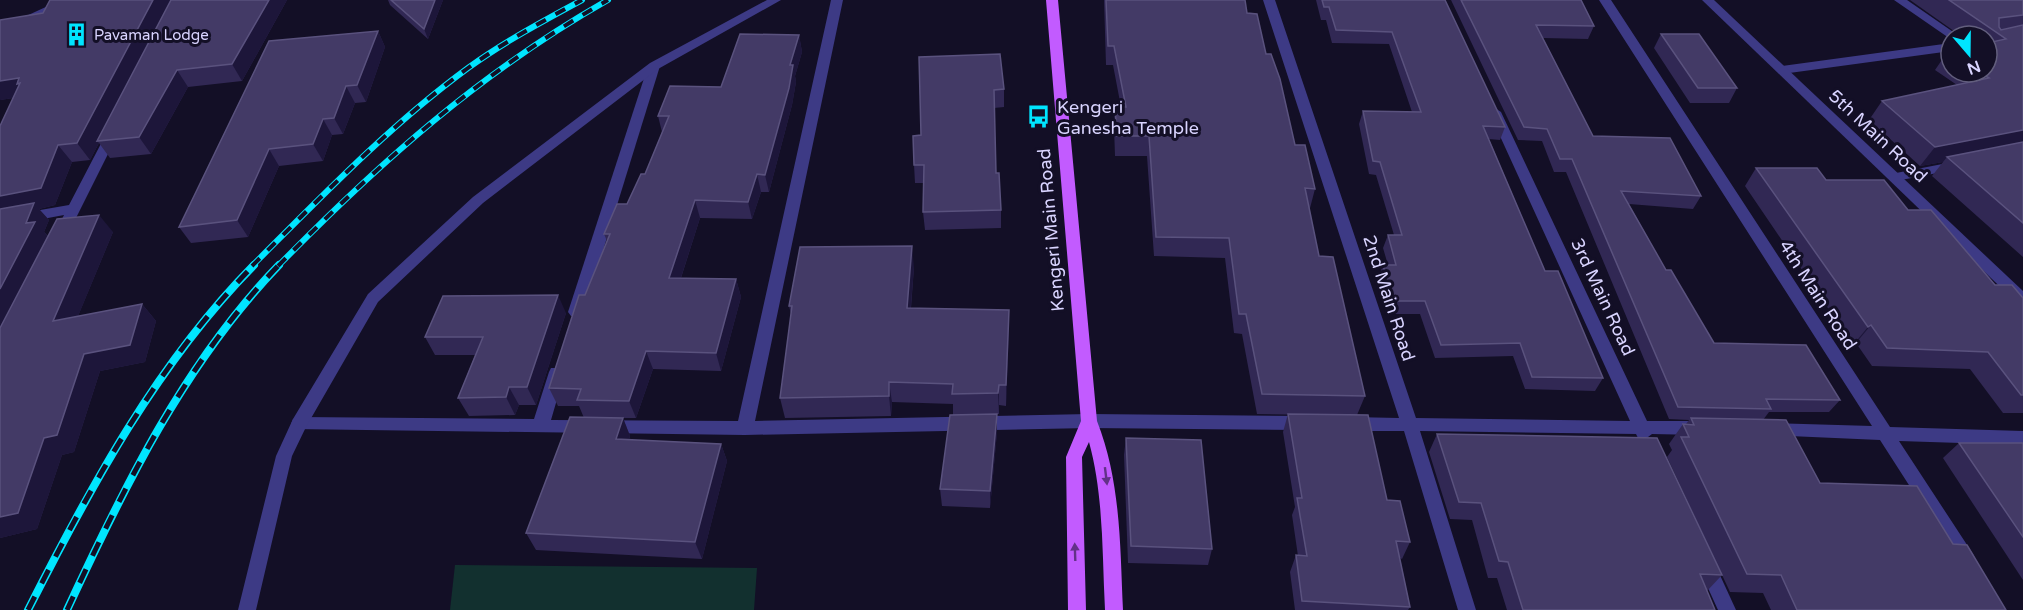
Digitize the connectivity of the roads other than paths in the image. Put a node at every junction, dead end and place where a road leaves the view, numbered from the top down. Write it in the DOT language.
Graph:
graph roads {
  1 [pos="70,0"];
  2 [pos="775,0"];
  3 [pos="837,0"];
  4 [pos="1052,0"];
  5 [pos="1269,0"];
  6 [pos="1605,0"];
  7 [pos="1708,0"];
  8 [pos="1900,0"];
  9 [pos="1939,26"];
  10 [pos="0,32"];
  11 [pos="1939,49"];
  12 [pos="654,66"];
  13 [pos="1782,70"];
  14 [pos="1488,96"];
  15 [pos="117,125"];
  16 [pos="1977,161"];
  17 [pos="1896,177"];
  18 [pos="74,209"];
  19 [pos="0,222"];
  20 [pos="54,249"];
  21 [pos="2023,300"];
  22 [pos="572,325"];
  23 [pos="561,359"];
  24 [pos="1089,421"];
  25 [pos="299,424"];
  26 [pos="1410,424"];
  27 [pos="540,427"];
  28 [pos="1641,427"];
  29 [pos="745,428"];
  30 [pos="1710,429"];
  31 [pos="1756,430"];
  32 [pos="1883,433"];
  33 [pos="2023,438"];
  34 [pos="1651,448"];
  35 [pos="1702,556"];
  36 [pos="1974,571"];
  37 [pos="247,610"];
  38 [pos="1077,610"];
  39 [pos="1114,610"];
  40 [pos="1467,610"];
  41 [pos="1728,610"];
  1 -- 10 [label="street"];
  2 -- 12 [label="street"];
  3 -- 29 [label="street"];
  4 -- 24 [label="main road, Kengeri Main Road"];
  5 -- 26 [label="street, 2nd Main Road"];
  6 -- 32 [label="street, 4th Main Road"];
  7 -- 13 [label="street, 5th Main Road"];
  8 -- 9 [label="street"];
  11 -- 13 [label="street"];
  12 -- 22 [label="street"];
  12 -- 25 [label="street"];
  13 -- 17 [label="street, 5th Main Road"];
  14 -- 28 [label="street, 3rd Main Road"];
  15 -- 18 [label="street"];
  16 -- 17 [label="street"];
  17 -- 21 [label="street, 5th Main Road"];
  18 -- 19 [label="street"];
  18 -- 20 [label="street"];
  23 -- 27 [label="street"];
  24 -- 26 [label="street"];
  24 -- 29 [label="street"];
  38 -- 24 [label="main road, Kengeri Main Road, one-way"];
  24 -- 39 [label="main road, Kengeri Main Road, one-way"];
  25 -- 27 [label="street"];
  25 -- 37 [label="street"];
  26 -- 28 [label="street"];
  26 -- 40 [label="street, 2nd Main Road"];
  27 -- 29 [label="street"];
  28 -- 30 [label="street"];
  28 -- 34 [label="street, 3rd Main Road"];
  31 -- 32 [label="street"];
  32 -- 33 [label="street"];
  32 -- 36 [label="street, 4th Main Road"];
  35 -- 41 [label="street"];
}
